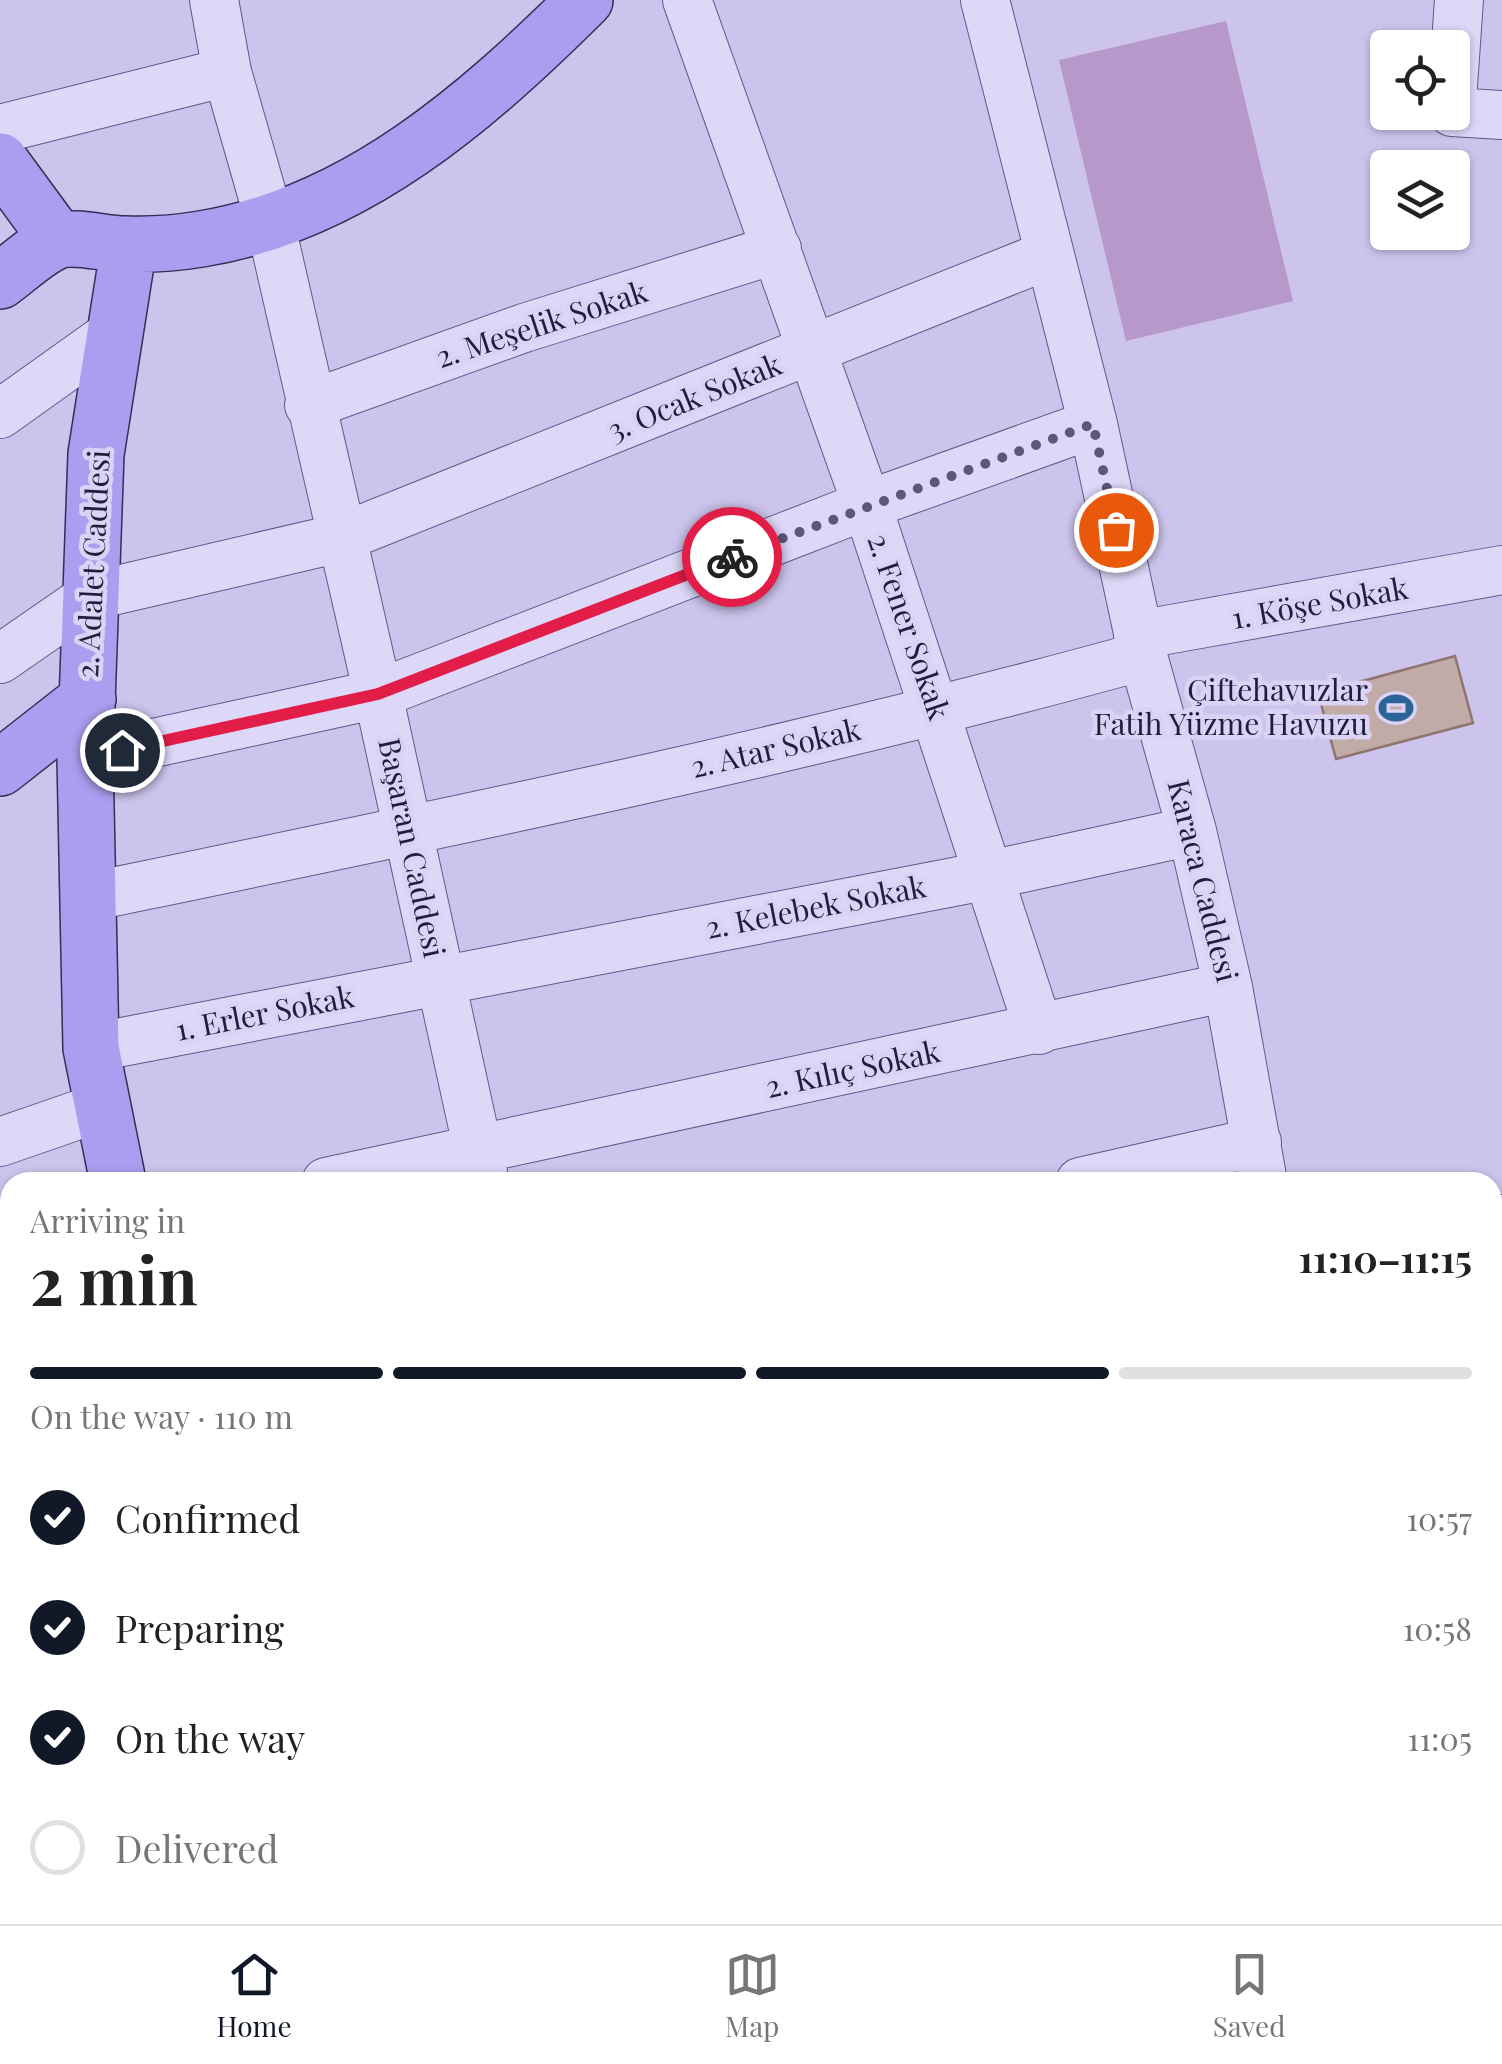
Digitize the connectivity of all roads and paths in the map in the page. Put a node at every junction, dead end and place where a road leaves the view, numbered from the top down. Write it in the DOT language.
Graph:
graph roads {
  1 [pos="214,0"];
  2 [pos="585,0"];
  3 [pos="687,0"];
  4 [pos="985,0"];
  5 [pos="1459,0"];
  6 [pos="1457,30"];
  7 [pos="227,72"];
  8 [pos="1470,113"];
  9 [pos="1502,115"];
  10 [pos="0,130"];
  11 [pos="0,161"];
  12 [pos="270,222"];
  13 [pos="58,240"];
  14 [pos="129,245"];
  15 [pos="777,249"];
  16 [pos="1048,255"];
  17 [pos="0,281"];
  18 [pos="119,329"];
  19 [pos="812,352"];
  20 [pos="309,405"];
  21 [pos="0,414"];
  22 [pos="1093,424"];
  23 [pos="866,505"];
  24 [pos="340,538"];
  25 [pos="1502,570"];
  26 [pos="91,596"];
  27 [pos="1140,646"];
  28 [pos="0,659"];
  29 [pos="378,694"];
  30 [pos="88,700"];
  31 [pos="937,713"];
  32 [pos="85,758"];
  33 [pos="0,768"];
  34 [pos="406,831"];
  35 [pos="1192,831"];
  36 [pos="990,874"];
  37 [pos="89,896"];
  38 [pos="438,981"];
  39 [pos="1228,987"];
  40 [pos="1039,1030"];
  41 [pos="91,1048"];
  42 [pos="102,1107"];
  43 [pos="0,1142"];
  44 [pos="1260,1162"];
  45 [pos="481,1166"];
  46 [pos="116,1172"];
  47 [pos="423,1172"];
  48 [pos="1170,1172"];
  1 -- 7 [label="street, Başaran Caddesi"];
  2 -- 12 [label="main road"];
  3 -- 15 [label="street, 2. Fener Sokak"];
  4 -- 16 [label="street, Karaca Caddesi"];
  5 -- 6 [label="street"];
  7 -- 10 [label="street"];
  7 -- 12 [label="street, Başaran Caddesi"];
  8 -- 9 [label="street"];
  11 -- 13 [label="main road"];
  12 -- 14 [label="main road"];
  12 -- 20 [label="street, Başaran Caddesi"];
  13 -- 14 [label="main road"];
  13 -- 17 [label="main road"];
  14 -- 18 [label="main road, 2. Adalet Caddesi"];
  15 -- 19 [label="street, 2. Fener Sokak"];
  15 -- 20 [label="street, 2. Meşelik Sokak"];
  16 -- 19 [label="street, 3. Ocak Sokak"];
  16 -- 22 [label="street, Karaca Caddesi"];
  18 -- 21 [label="street"];
  18 -- 26 [label="main road, 2. Adalet Caddesi"];
  19 -- 23 [label="street, 2. Fener Sokak"];
  19 -- 24 [label="street, 3. Ocak Sokak"];
  20 -- 24 [label="street, Başaran Caddesi"];
  22 -- 23 [label="street"];
  22 -- 27 [label="street, Karaca Caddesi"];
  23 -- 29 [label="street"];
  23 -- 31 [label="street, 2. Fener Sokak"];
  24 -- 26 [label="street, 3. Ocak Sokak"];
  24 -- 29 [label="street, Başaran Caddesi"];
  25 -- 27 [label="street, 1. Köşe Sokak"];
  26 -- 28 [label="street"];
  26 -- 30 [label="main road, 2. Adalet Caddesi"];
  27 -- 31 [label="street, 2. Atar Sokak"];
  27 -- 35 [label="street, Karaca Caddesi"];
  29 -- 32 [label="street"];
  29 -- 34 [label="street, Başaran Caddesi"];
  30 -- 32 [label="main road, 2. Adalet Caddesi"];
  30 -- 33 [label="main road"];
  31 -- 34 [label="street, 2. Atar Sokak"];
  31 -- 36 [label="street, 2. Fener Sokak"];
  32 -- 37 [label="main road, 2. Adalet Caddesi"];
  34 -- 37 [label="street, 2. Atar Sokak"];
  34 -- 38 [label="street, Başaran Caddesi"];
  35 -- 36 [label="street, 2. Kelebek Sokak"];
  35 -- 39 [label="street, Karaca Caddesi"];
  36 -- 38 [label="street, 2. Kelebek Sokak"];
  36 -- 40 [label="street, 2. Fener Sokak"];
  37 -- 41 [label="main road, 2. Adalet Caddesi"];
  38 -- 41 [label="street, 1. Erler Sokak"];
  38 -- 45 [label="street, Başaran Caddesi"];
  39 -- 40 [label="street, 2. Kılıç Sokak"];
  39 -- 44 [label="street, Karaca Caddesi"];
  40 -- 45 [label="street, 2. Kılıç Sokak"];
  41 -- 42 [label="main road, 2. Adalet Caddesi"];
  42 -- 43 [label="street"];
  42 -- 46 [label="main road, 2. Adalet Caddesi"];
  44 -- 48 [label="street"];
  45 -- 47 [label="street, 2. Kılıç Sokak"];
}
